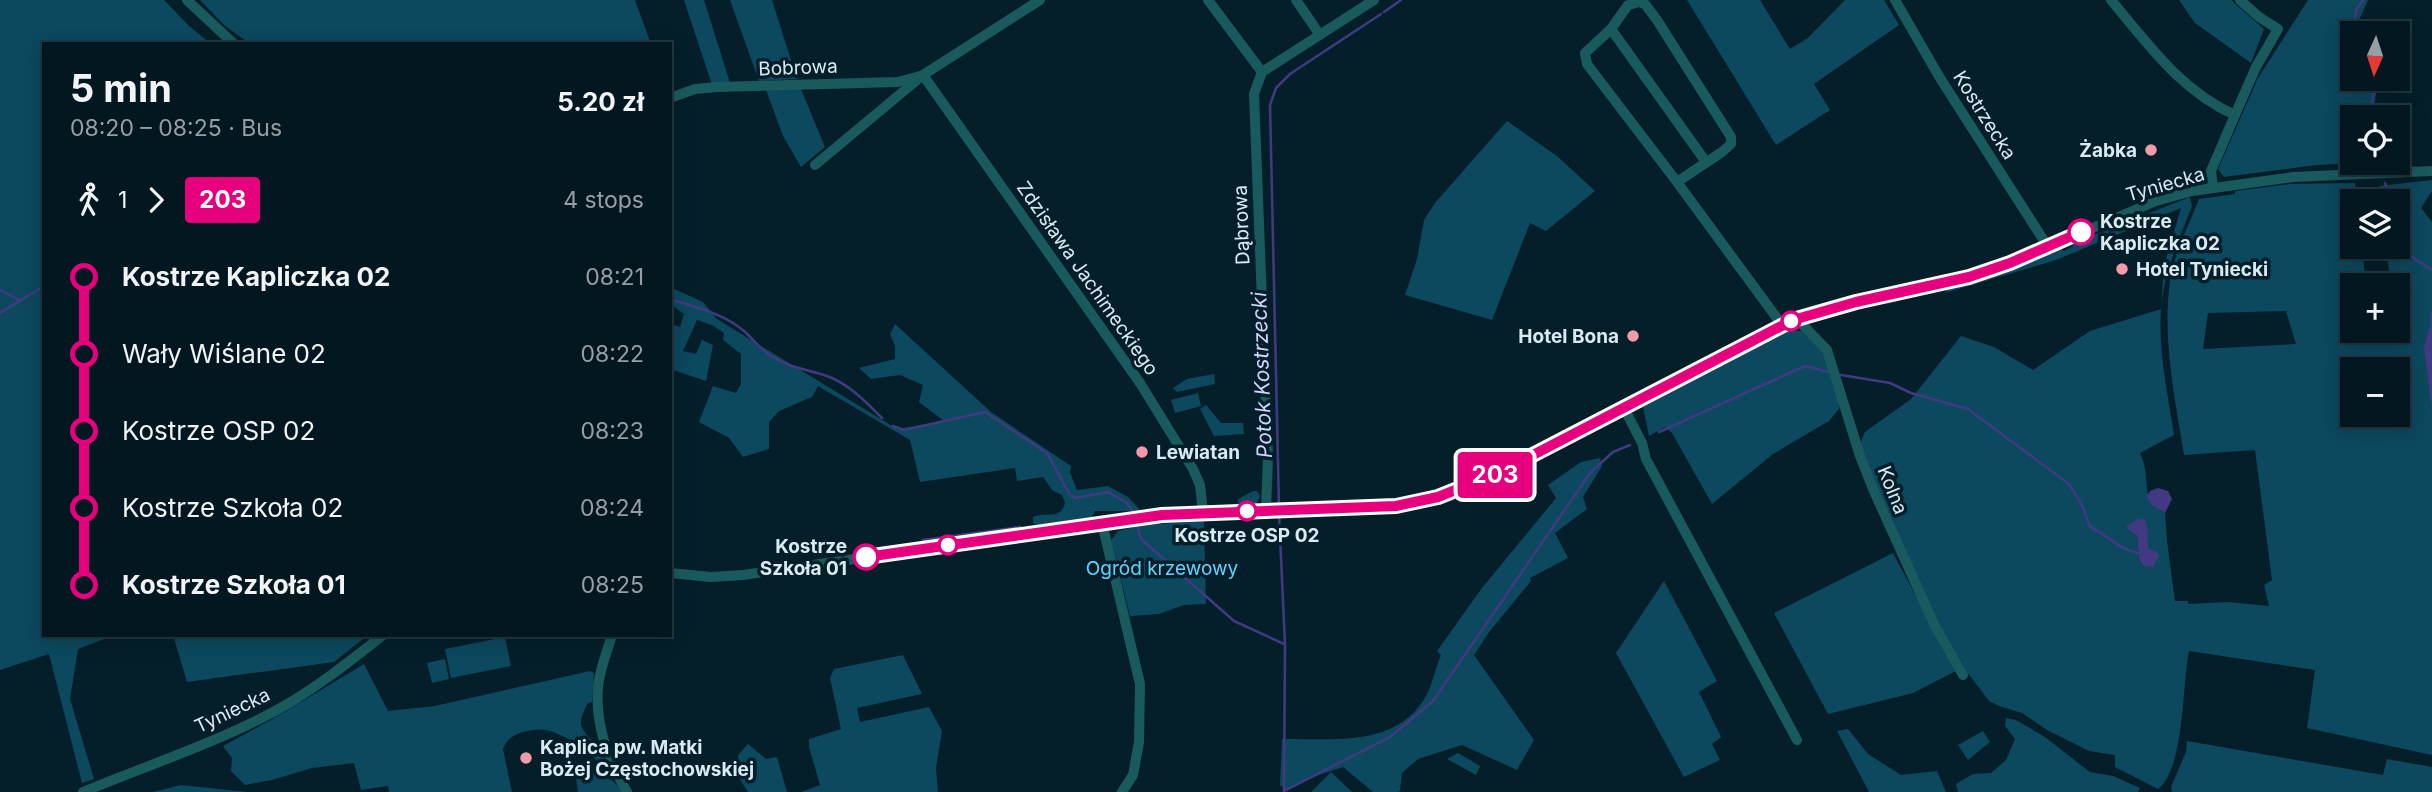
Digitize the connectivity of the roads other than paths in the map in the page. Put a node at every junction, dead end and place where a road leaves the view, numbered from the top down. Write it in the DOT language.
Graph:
graph roads {
  1 [pos="187,0"];
  2 [pos="1040,0"];
  3 [pos="1208,0"];
  4 [pos="1296,0"];
  5 [pos="1374,0"];
  6 [pos="1895,0"];
  7 [pos="2111,0"];
  8 [pos="2240,0"];
  9 [pos="1611,29"];
  10 [pos="1320,35"];
  11 [pos="232,42"];
  12 [pos="1262,72"];
  13 [pos="926,79"];
  14 [pos="672,97"];
  15 [pos="2235,116"];
  16 [pos="1706,162"];
  17 [pos="815,165"];
  18 [pos="2432,171"];
  19 [pos="1677,182"];
  20 [pos="2213,187"];
  21 [pos="2048,247"];
  22 [pos="1797,318"];
  23 [pos="1782,325"];
  24 [pos="1624,408"];
  25 [pos="1271,510"];
  26 [pos="1203,512"];
  27 [pos="1101,523"];
  28 [pos="672,573"];
  29 [pos="380,637"];
  30 [pos="611,637"];
  31 [pos="1963,675"];
  32 [pos="1797,740"];
  33 [pos="83,792"];
  34 [pos="627,792"];
  35 [pos="1122,792"];
  1 -- 11 [label="street"];
  2 -- 13 [label="street, Bobrowa"];
  3 -- 12 [label="street"];
  4 -- 10 [label="street"];
  5 -- 10 [label="street"];
  6 -- 21 [label="street, Kostrzecka"];
  7 -- 15 [label="street"];
  8 -- 15 [label="street"];
  9 -- 16 [label="street"];
  9 -- 16 [label="street"];
  9 -- 19 [label="street"];
  10 -- 12 [label="street"];
  12 -- 25 [label="street, Dąbrowa"];
  13 -- 14 [label="street, Bobrowa"];
  13 -- 17 [label="street, Bobrowa"];
  13 -- 26 [label="street, Zdzisława Jachimeckiego"];
  15 -- 20 [label="street"];
  16 -- 19 [label="street"];
  18 -- 20 [label="street, Tyniecka"];
  19 -- 23 [label="street"];
  20 -- 21 [label="street, Tyniecka"];
  21 -- 22 [label="street, Tyniecka"];
  22 -- 23 [label="street, Tyniecka"];
  22 -- 31 [label="street, Kolna"];
  23 -- 24 [label="street, Tyniecka"];
  24 -- 25 [label="street, Tyniecka"];
  24 -- 32 [label="street"];
  25 -- 26 [label="street, Tyniecka"];
  26 -- 27 [label="street, Tyniecka"];
  27 -- 28 [label="street, Tyniecka"];
  27 -- 35 [label="street"];
  29 -- 33 [label="street, Tyniecka"];
  30 -- 34 [label="street"];
}
